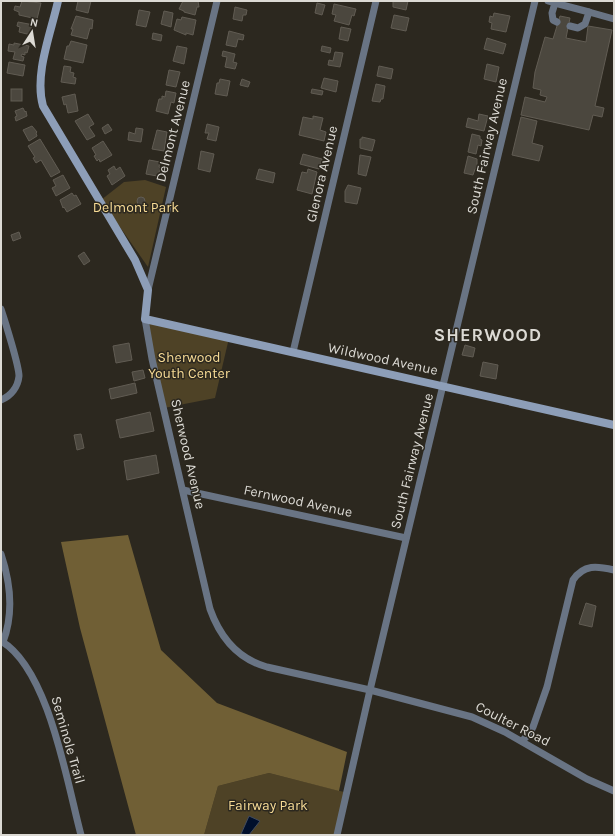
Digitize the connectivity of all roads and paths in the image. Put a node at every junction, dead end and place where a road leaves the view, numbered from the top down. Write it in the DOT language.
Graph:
graph roads {
  1 [pos="58,1"];
  2 [pos="217,1"];
  3 [pos="376,1"];
  4 [pos="535,1"];
  5 [pos="552,2"];
  6 [pos="589,12"];
  7 [pos="614,19"];
  8 [pos="557,22"];
  9 [pos="570,26"];
  10 [pos="148,290"];
  11 [pos="1,309"];
  12 [pos="145,319"];
  13 [pos="293,352"];
  14 [pos="443,386"];
  15 [pos="1,400"];
  16 [pos="614,425"];
  17 [pos="183,490"];
  18 [pos="406,538"];
  19 [pos="1,554"];
  20 [pos="614,570"];
  21 [pos="2,642"];
  22 [pos="370,690"];
  23 [pos="522,741"];
  24 [pos="614,791"];
  25 [pos="81,835"];
  26 [pos="338,835"];
  1 -- 10 [label="street, Sherwood Avenue"];
  2 -- 10 [label="street, Delmont Avenue"];
  3 -- 13 [label="street, Glenora Avenue"];
  4 -- 14 [label="street, South Fairway Avenue"];
  5 -- 6 [label="street"];
  5 -- 8 [label="street"];
  6 -- 7 [label="street"];
  6 -- 9 [label="street"];
  10 -- 12 [label="street, Sherwood Avenue"];
  11 -- 15 [label="street"];
  12 -- 13 [label="street, Wildwood Avenue"];
  12 -- 17 [label="street, Sherwood Avenue"];
  13 -- 14 [label="street, Wildwood Avenue"];
  14 -- 16 [label="street, Wildwood Avenue"];
  14 -- 18 [label="street, South Fairway Avenue"];
  17 -- 18 [label="street, Fernwood Avenue"];
  17 -- 22 [label="street, Sherwood Avenue"];
  18 -- 22 [label="street, South Fairway Avenue"];
  19 -- 21 [label="street"];
  20 -- 23 [label="street"];
  21 -- 25 [label="street, Seminole Trail"];
  22 -- 23 [label="street, Coulter Road"];
  22 -- 26 [label="street, South Fairway Avenue"];
  23 -- 24 [label="street, Coulter Road"];
}
